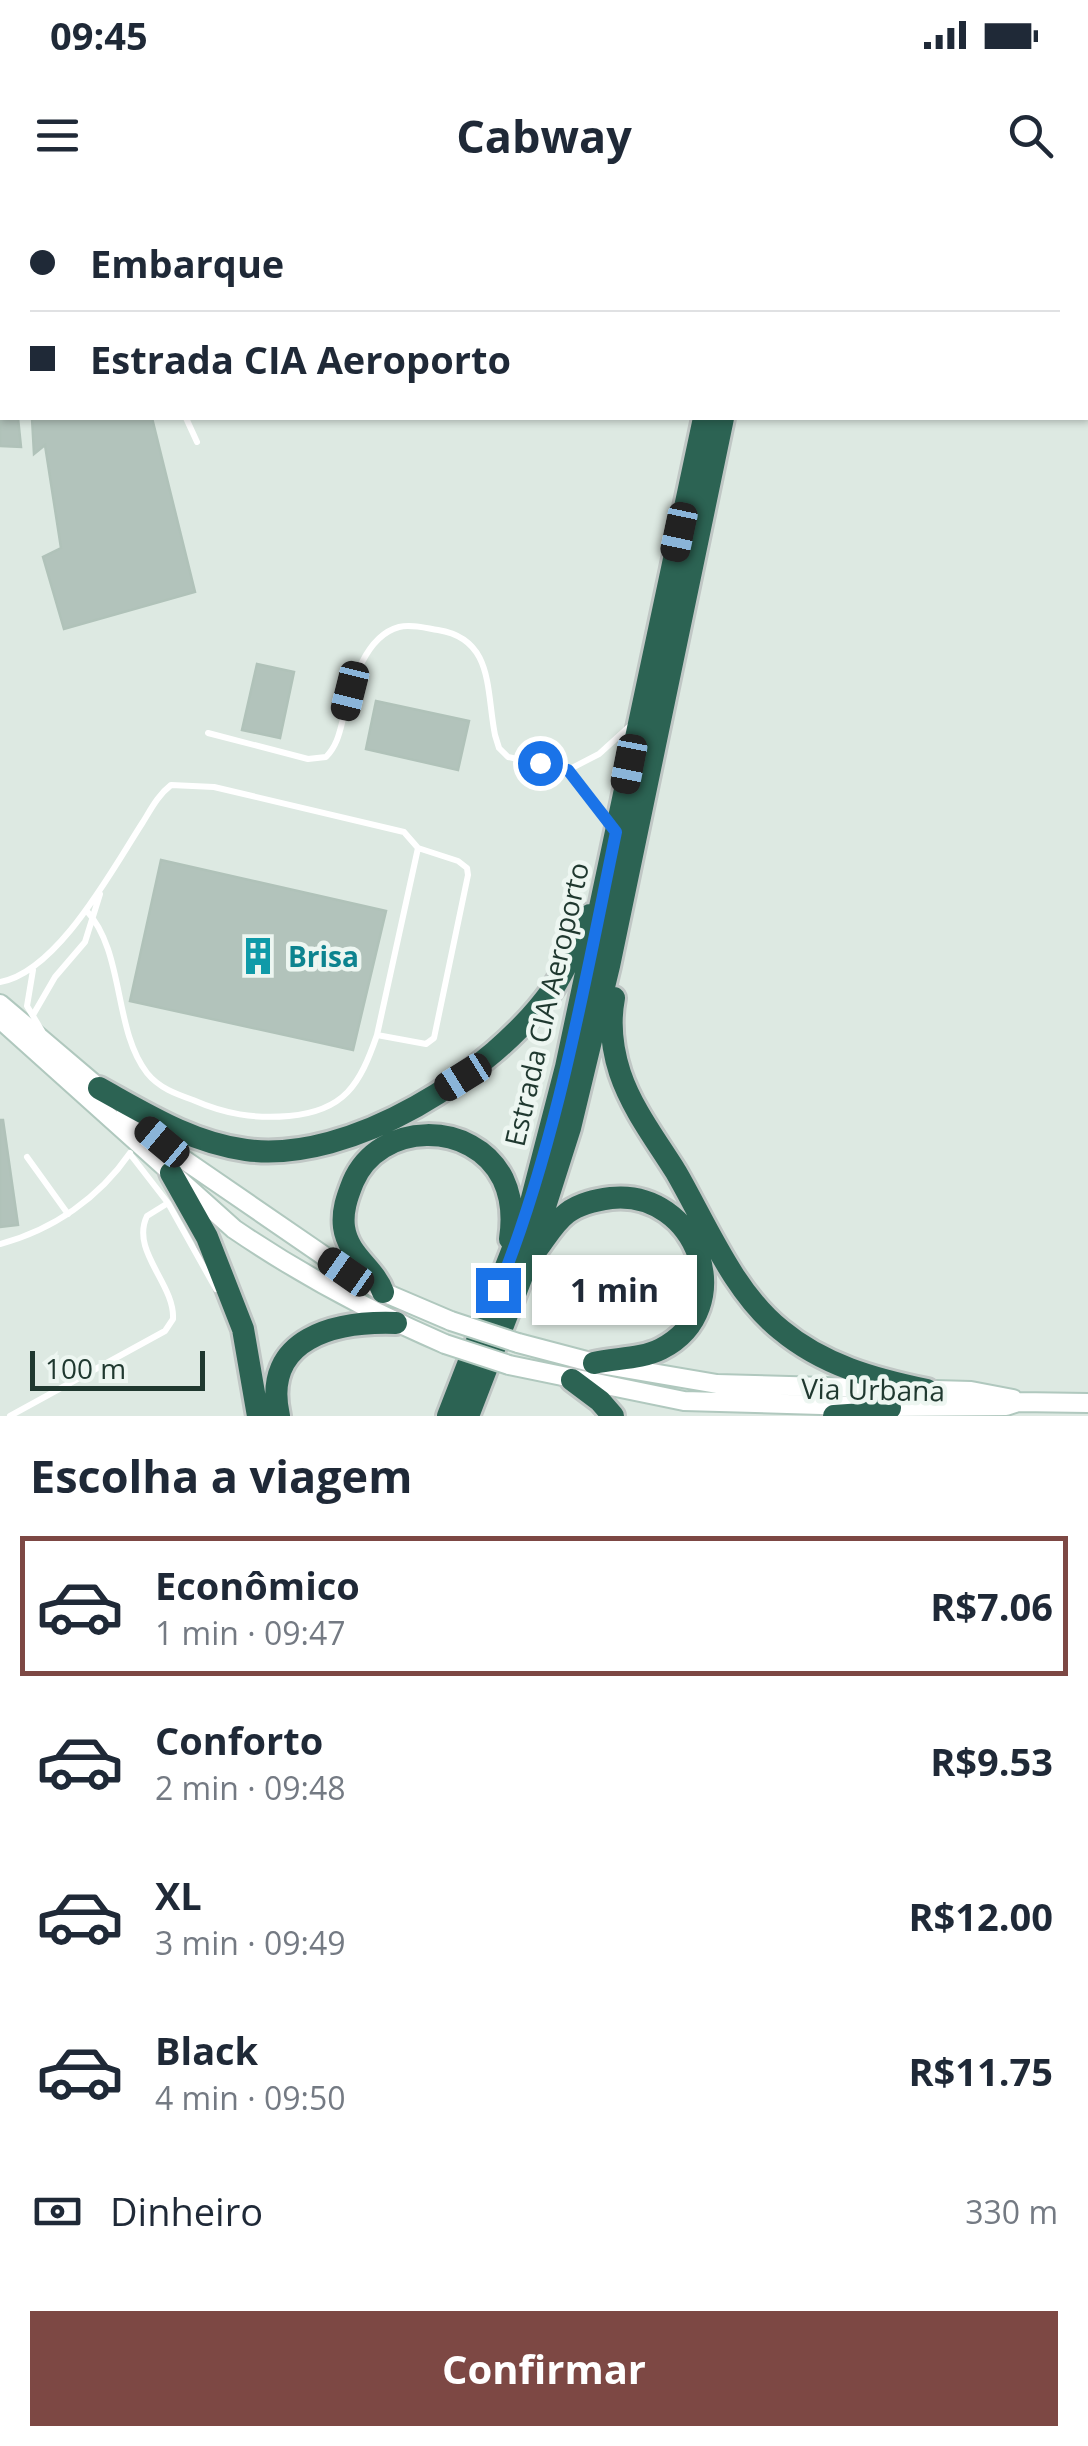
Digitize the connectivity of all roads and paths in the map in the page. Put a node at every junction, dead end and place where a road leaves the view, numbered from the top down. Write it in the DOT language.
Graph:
graph roads {
  1 [pos="187,420"];
  2 [pos="704,420"];
  3 [pos="724,420"];
  4 [pos="197,442"];
  5 [pos="677,639"];
  6 [pos="640,718"];
  7 [pos="208,733"];
  8 [pos="568,770"];
  9 [pos="616,832"];
  10 [pos="418,848"];
  11 [pos="605,885"];
  12 [pos="100,892"];
  13 [pos="86,910"];
  14 [pos="94,919"];
  15 [pos="33,968"];
  16 [pos="0,982"];
  17 [pos="0,1004"];
  18 [pos="33,1016"];
  19 [pos="0,1019"];
  20 [pos="377,1035"];
  21 [pos="48,1044"];
  22 [pos="99,1088"];
  23 [pos="134,1149"];
  24 [pos="27,1158"];
  25 [pos="170,1174"];
  26 [pos="168,1203"];
  27 [pos="68,1214"];
  28 [pos="0,1244"];
  29 [pos="519,1261"];
  30 [pos="382,1292"];
  31 [pos="396,1323"];
  32 [pos="244,1329"];
  33 [pos="594,1363"];
  34 [pos="572,1380"];
  35 [pos="927,1390"];
  36 [pos="1086,1400"];
  37 [pos="1018,1402"];
  38 [pos="890,1408"];
  39 [pos="10,1416"];
  40 [pos="258,1416"];
  41 [pos="279,1416"];
  42 [pos="448,1416"];
  43 [pos="468,1416"];
  44 [pos="612,1416"];
  45 [pos="836,1416"];
  1 -- 4 [label="lane"];
  2 -- 6 [label="highway, Estrada CIA Aeroporto"];
  3 -- 5 [label="highway, Estrada CIA Aeroporto"];
  5 -- 29 [label="highway, Estrada CIA Aeroporto"];
  5 -- 35 [label="highway"];
  6 -- 8 [label="lane"];
  6 -- 9 [label="highway, Estrada CIA Aeroporto"];
  7 -- 8 [label="lane"];
  8 -- 9 [label="lane"];
  9 -- 11 [label="highway, Estrada CIA Aeroporto"];
  10 -- 12 [label="lane"];
  10 -- 20 [label="lane"];
  10 -- 20 [label="lane"];
  11 -- 22 [label="highway"];
  11 -- 29 [label="highway, Estrada CIA Aeroporto"];
  12 -- 13 [label="lane"];
  12 -- 14 [label="lane"];
  13 -- 14 [label="lane"];
  13 -- 15 [label="lane"];
  14 -- 18 [label="lane"];
  14 -- 20 [label="lane"];
  15 -- 16 [label="lane"];
  15 -- 18 [label="lane"];
  17 -- 21 [label="main road, Via Urbana"];
  18 -- 21 [label="lane"];
  19 -- 23 [label="main road, Via Urbana"];
  21 -- 22 [label="main road, Via Urbana"];
  22 -- 30 [label="main road, Via Urbana"];
  23 -- 25 [label="main road, Via Urbana"];
  23 -- 26 [label="lane"];
  23 -- 27 [label="lane"];
  24 -- 27 [label="lane"];
  25 -- 31 [label="main road, Via Urbana"];
  25 -- 32 [label="highway"];
  26 -- 32 [label="lane"];
  26 -- 39 [label="lane"];
  27 -- 28 [label="lane"];
  29 -- 30 [label="highway"];
  29 -- 33 [label="highway"];
  29 -- 42 [label="highway, Estrada CIA Aeroporto"];
  29 -- 43 [label="highway, Estrada CIA Aeroporto"];
  30 -- 33 [label="main road, Via Urbana, bridge"];
  31 -- 34 [label="main road, Via Urbana, bridge"];
  31 -- 41 [label="highway"];
  32 -- 40 [label="highway"];
  33 -- 35 [label="main road, Via Urbana"];
  34 -- 38 [label="main road, Via Urbana"];
  34 -- 44 [label="highway"];
  35 -- 37 [label="main road, Via Urbana"];
  36 -- 37 [label="main road"];
  37 -- 38 [label="main road, Via Urbana"];
  38 -- 45 [label="highway"];
}
